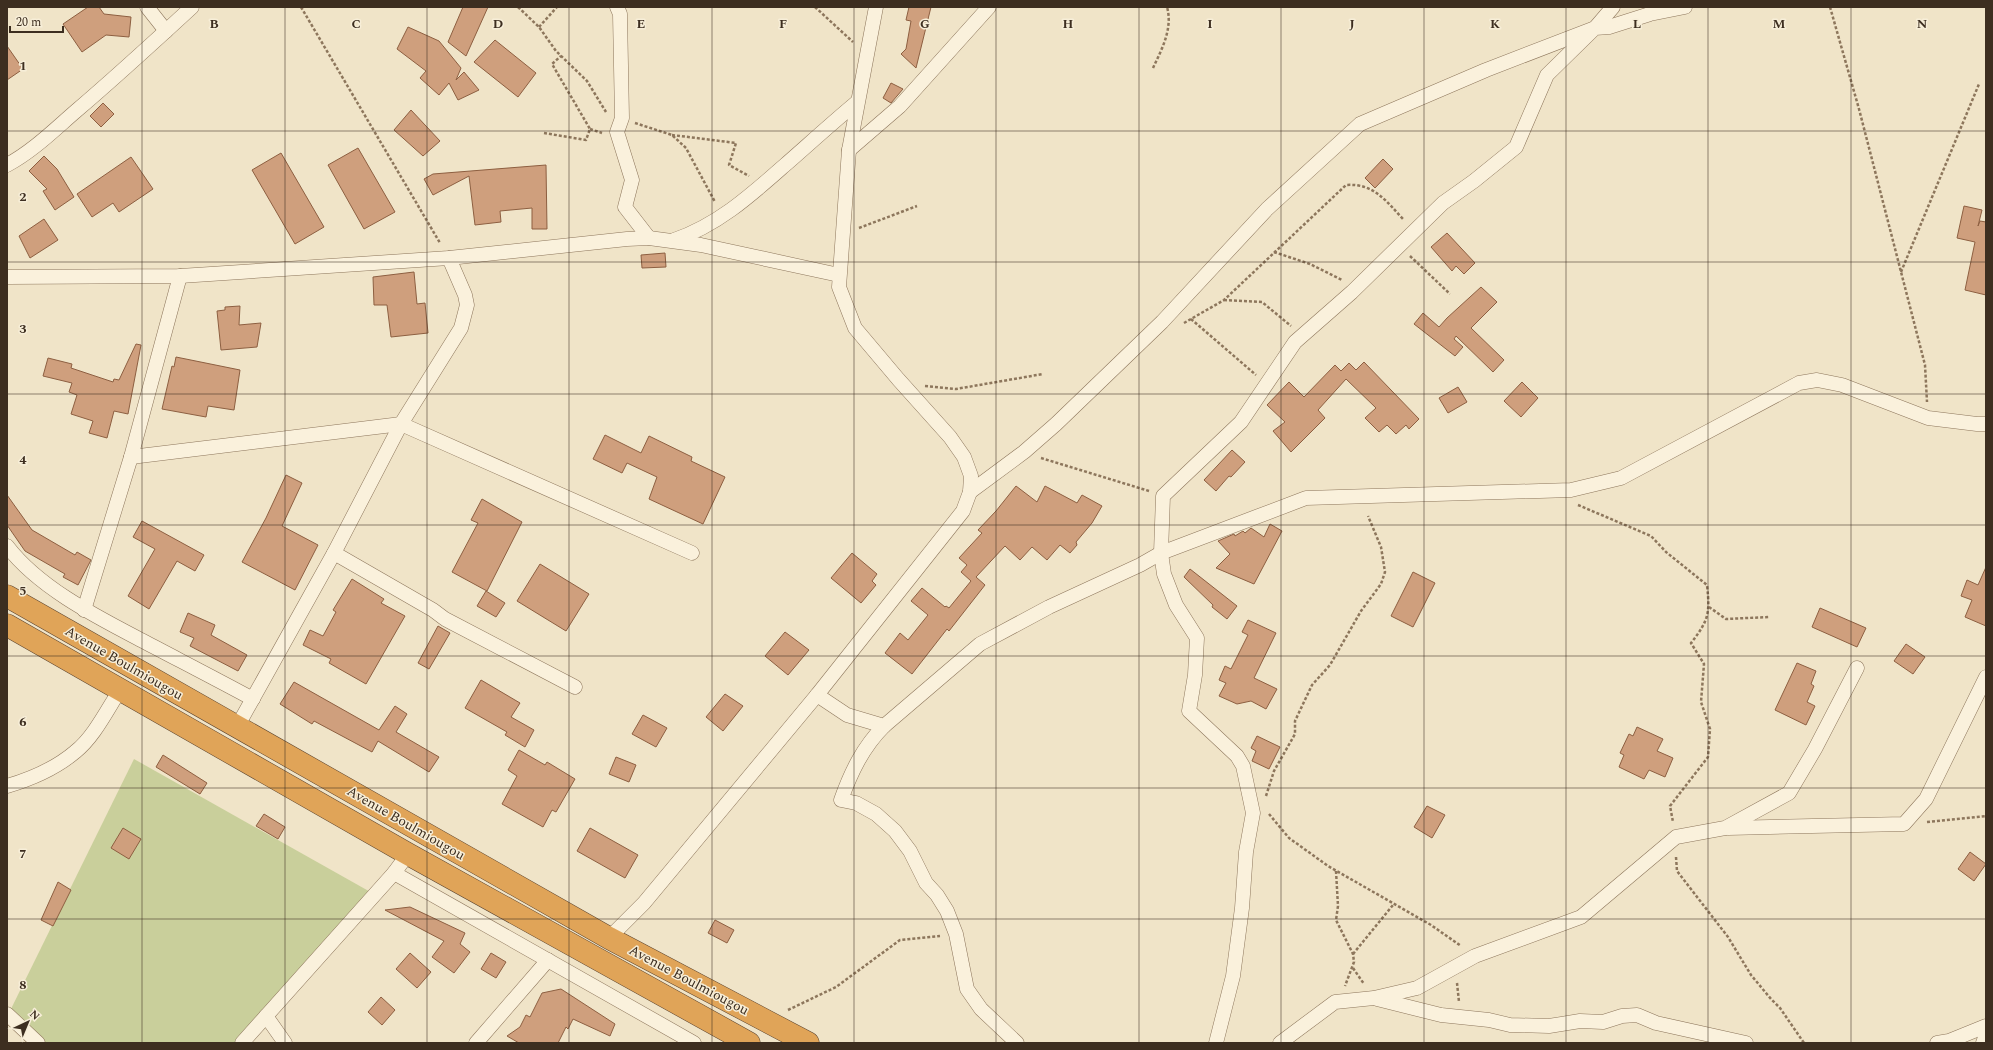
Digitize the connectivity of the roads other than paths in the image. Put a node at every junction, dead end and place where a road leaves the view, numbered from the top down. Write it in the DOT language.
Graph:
graph roads {
  1 [pos="146,7"];
  2 [pos="192,7"];
  3 [pos="617,7"];
  4 [pos="876,7"];
  5 [pos="989,7"];
  6 [pos="1613,7"];
  7 [pos="1685,7"];
  8 [pos="1595,28"];
  9 [pos="166,31"];
  10 [pos="856,102"];
  11 [pos="848,150"];
  12 [pos="7,165"];
  13 [pos="649,238"];
  14 [pos="673,241"];
  15 [pos="449,258"];
  16 [pos="839,275"];
  17 [pos="180,276"];
  18 [pos="7,277"];
  19 [pos="401,424"];
  20 [pos="1986,424"];
  21 [pos="131,457"];
  22 [pos="970,492"];
  23 [pos="7,546"];
  24 [pos="1161,552"];
  25 [pos="334,553"];
  26 [pos="692,553"];
  27 [pos="7,596"];
  28 [pos="84,610"];
  29 [pos="7,625"];
  30 [pos="1857,668"];
  31 [pos="1986,677"];
  32 [pos="575,687"];
  33 [pos="120,690"];
  34 [pos="817,695"];
  35 [pos="253,699"];
  36 [pos="884,726"];
  37 [pos="237,727"];
  38 [pos="7,786"];
  39 [pos="1725,828"];
  40 [pos="408,854"];
  41 [pos="394,873"];
  42 [pos="609,938"];
  43 [pos="548,960"];
  44 [pos="1374,998"];
  45 [pos="7,1014"];
  46 [pos="266,1016"];
  47 [pos="1986,1026"];
  48 [pos="1986,1035"];
  49 [pos="38,1043"];
  50 [pos="242,1043"];
  51 [pos="285,1043"];
  52 [pos="476,1043"];
  53 [pos="694,1043"];
  54 [pos="749,1043"];
  55 [pos="808,1043"];
  56 [pos="1017,1043"];
  57 [pos="1216,1043"];
  58 [pos="1280,1043"];
  59 [pos="1746,1043"];
  60 [pos="1937,1043"];
  61 [pos="1983,1043"];
  1 -- 9 [label="street"];
  2 -- 9 [label="street"];
  3 -- 13 [label="street"];
  4 -- 10 [label="street"];
  5 -- 11 [label="street"];
  6 -- 8 [label="street"];
  7 -- 8 [label="street"];
  8 -- 22 [label="street"];
  8 -- 24 [label="street"];
  9 -- 12 [label="street"];
  10 -- 11 [label="street"];
  10 -- 14 [label="street"];
  11 -- 16 [label="street"];
  13 -- 14 [label="street"];
  13 -- 15 [label="street"];
  14 -- 16 [label="street"];
  15 -- 17 [label="street"];
  15 -- 19 [label="street"];
  16 -- 22 [label="street"];
  17 -- 18 [label="street"];
  17 -- 21 [label="street"];
  19 -- 21 [label="street"];
  19 -- 25 [label="street"];
  19 -- 26 [label="street"];
  20 -- 24 [label="street"];
  21 -- 28 [label="street"];
  22 -- 34 [label="street"];
  23 -- 28 [label="street"];
  24 -- 36 [label="street"];
  24 -- 57 [label="street"];
  25 -- 32 [label="street"];
  25 -- 35 [label="street"];
  27 -- 37 [label="highway, Avenue Boulmiougou"];
  28 -- 35 [label="street"];
  29 -- 33 [label="highway, Avenue Boulmiougou"];
  30 -- 39 [label="street"];
  31 -- 39 [label="street"];
  33 -- 38 [label="street"];
  33 -- 40 [label="highway, Avenue Boulmiougou"];
  34 -- 36 [label="street"];
  34 -- 42 [label="street"];
  35 -- 37 [label="street"];
  36 -- 56 [label="street"];
  37 -- 42 [label="highway, Avenue Boulmiougou"];
  39 -- 44 [label="street"];
  40 -- 41 [label="street"];
  40 -- 54 [label="highway, Avenue Boulmiougou"];
  41 -- 43 [label="street"];
  41 -- 46 [label="street"];
  42 -- 55 [label="highway, Avenue Boulmiougou"];
  43 -- 52 [label="street"];
  43 -- 53 [label="street"];
  44 -- 58 [label="street"];
  44 -- 59 [label="street"];
  45 -- 49 [label="street"];
  46 -- 50 [label="street"];
  46 -- 51 [label="street"];
  47 -- 60 [label="street"];
  48 -- 61 [label="street"];
}
